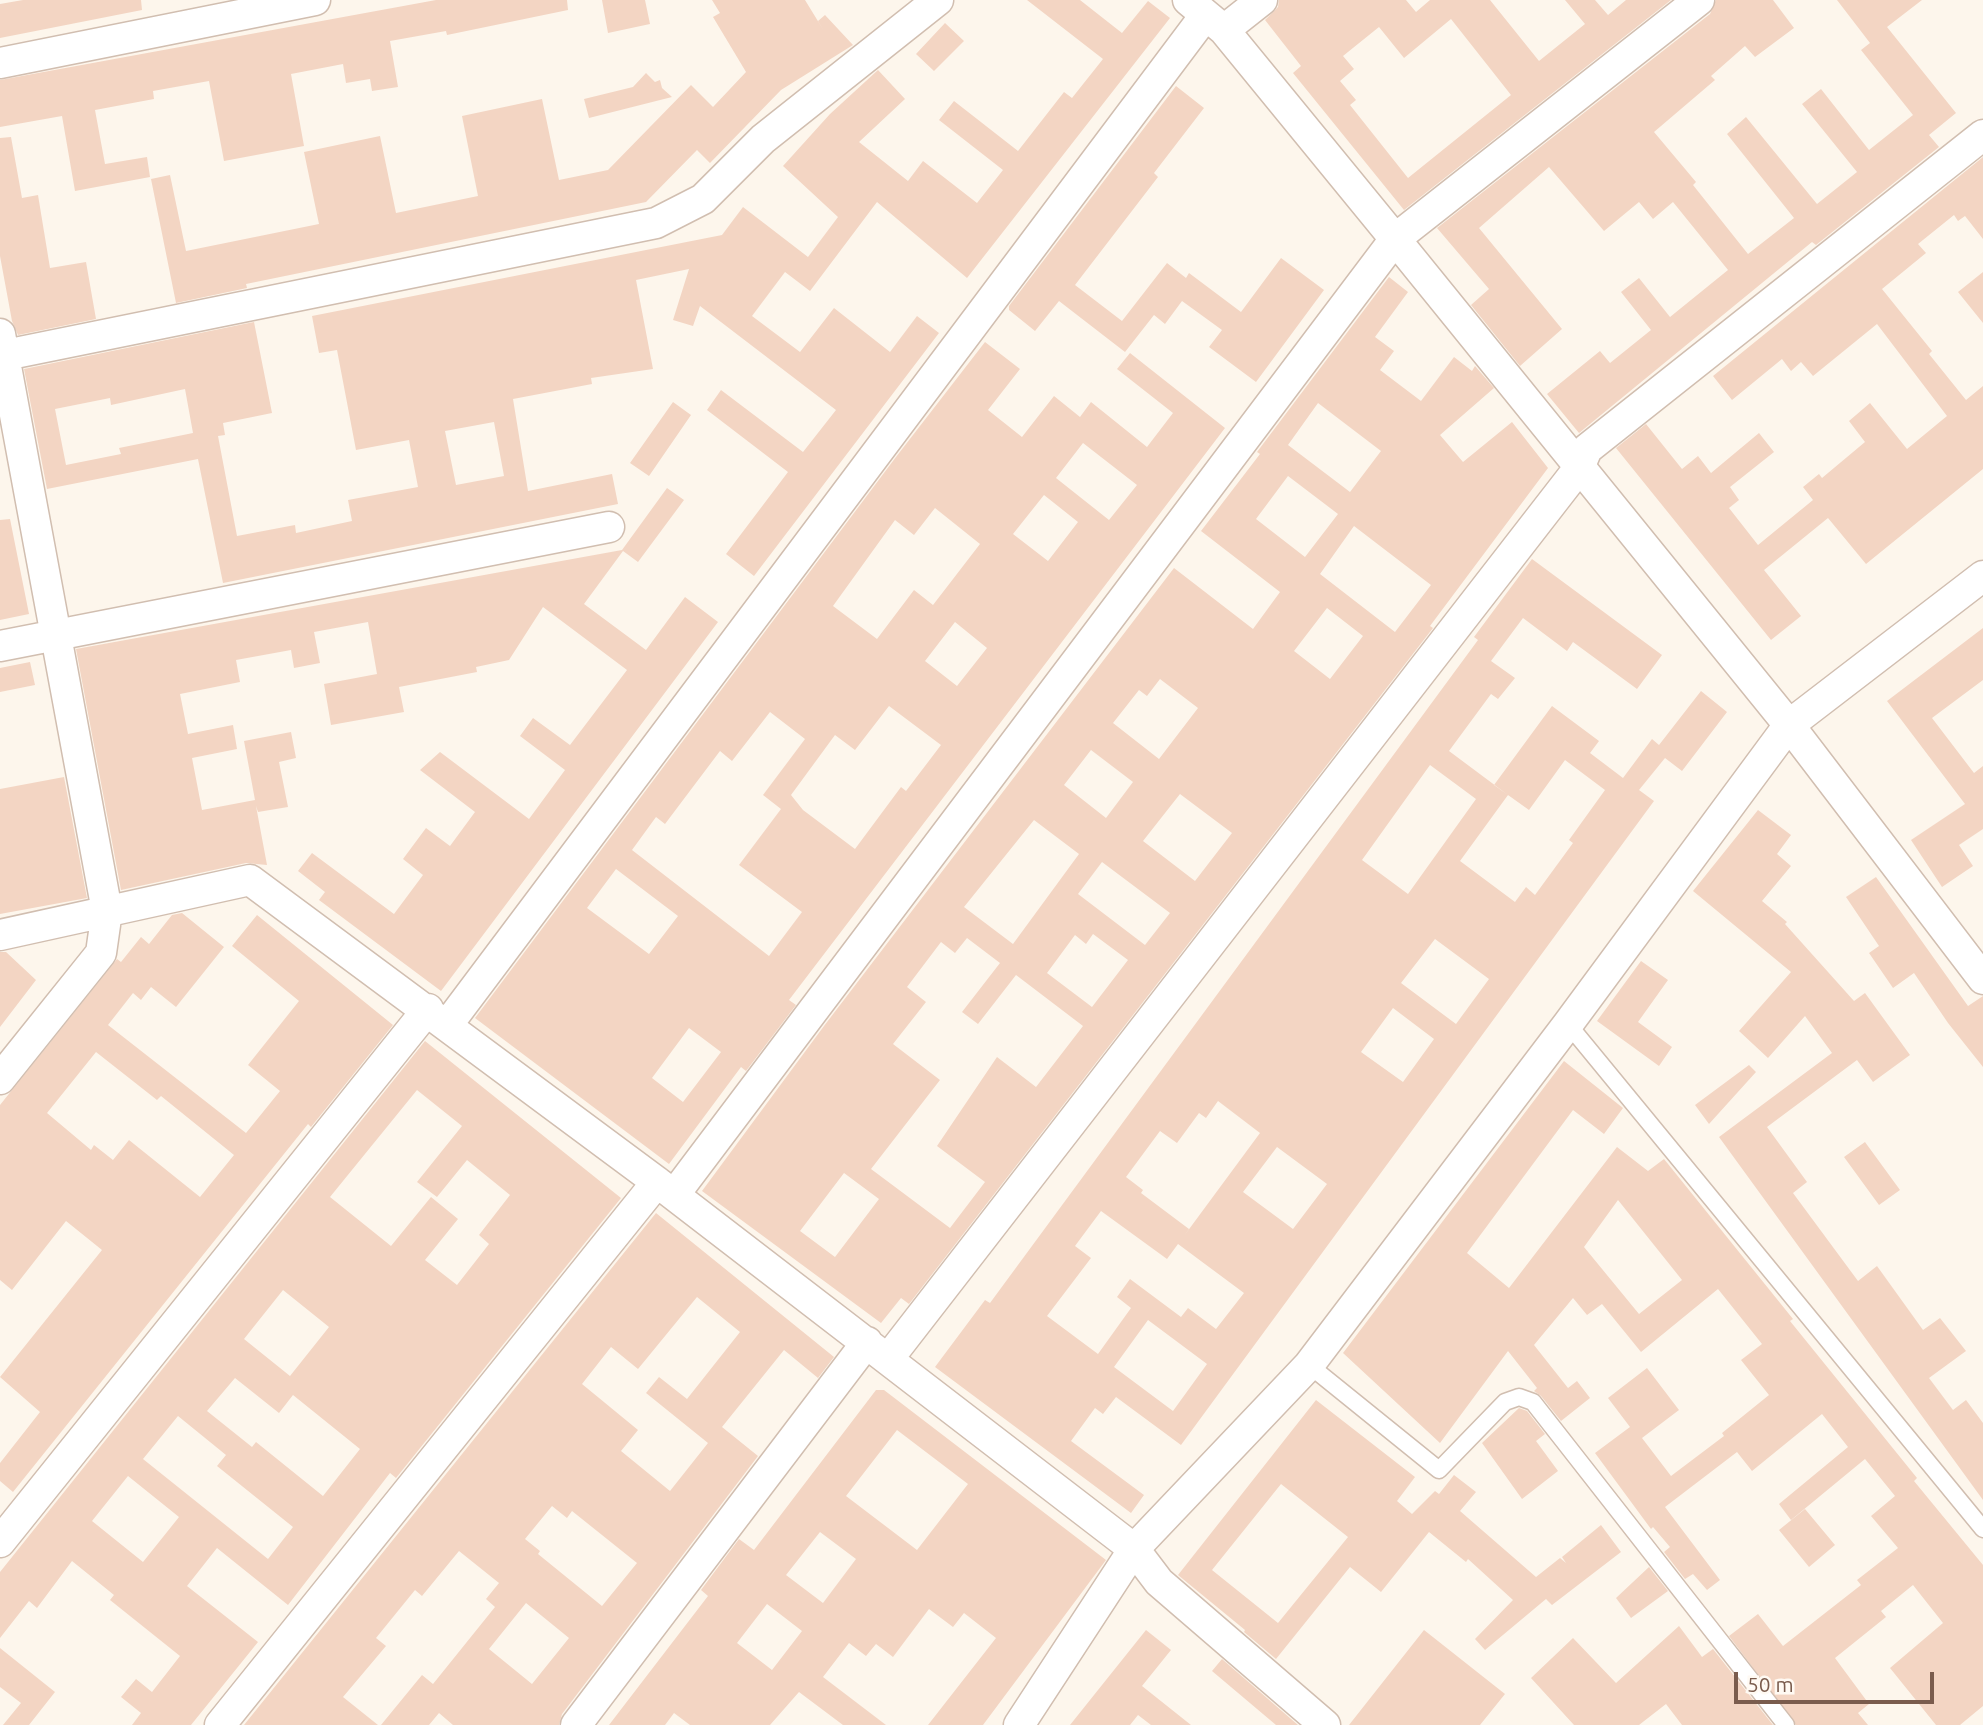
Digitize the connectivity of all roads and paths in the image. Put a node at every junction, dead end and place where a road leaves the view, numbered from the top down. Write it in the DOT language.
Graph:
graph roads {
  1 [pos="315,0"];
  2 [pos="938,0"];
  3 [pos="1262,0"];
  4 [pos="1699,0"];
  5 [pos="1205,16"];
  6 [pos="0,63"];
  7 [pos="1983,135"];
  8 [pos="1395,239"];
  9 [pos="1,348"];
  10 [pos="1579,468"];
  11 [pos="609,527"];
  12 [pos="1983,576"];
  13 [pos="54,635"];
  14 [pos="0,646"];
  15 [pos="1789,725"];
  16 [pos="107,911"];
  17 [pos="0,935"];
  18 [pos="1983,979"];
  19 [pos="438,1017"];
  20 [pos="1568,1024"];
  21 [pos="0,1079"];
  22 [pos="665,1189"];
  23 [pos="878,1351"];
  24 [pos="1309,1365"];
  25 [pos="1983,1529"];
  26 [pos="0,1542"];
  27 [pos="1134,1549"];
  28 [pos="220,1725"];
  29 [pos="576,1725"];
  30 [pos="1019,1725"];
  31 [pos="1325,1725"];
  32 [pos="1786,1725"];
  1 -- 6 [label="street"];
  2 -- 9 [label="street"];
  3 -- 5 [label="street"];
  4 -- 8 [label="street"];
  5 -- 8 [label="street"];
  5 -- 19 [label="street"];
  7 -- 10 [label="street"];
  8 -- 10 [label="street"];
  8 -- 22 [label="street"];
  9 -- 13 [label="street"];
  10 -- 15 [label="street"];
  10 -- 23 [label="street"];
  11 -- 13 [label="street"];
  12 -- 15 [label="street"];
  13 -- 14 [label="street"];
  13 -- 16 [label="street"];
  15 -- 18 [label="street"];
  15 -- 20 [label="street"];
  16 -- 17 [label="street"];
  16 -- 19 [label="street"];
  16 -- 21 [label="street"];
  19 -- 22 [label="street"];
  19 -- 26 [label="street"];
  20 -- 24 [label="street"];
  20 -- 25 [label="lane"];
  22 -- 23 [label="street"];
  22 -- 28 [label="street"];
  23 -- 27 [label="street"];
  23 -- 29 [label="street"];
  24 -- 27 [label="street"];
  24 -- 32 [label="lane"];
  27 -- 30 [label="street"];
  27 -- 31 [label="street"];
}
